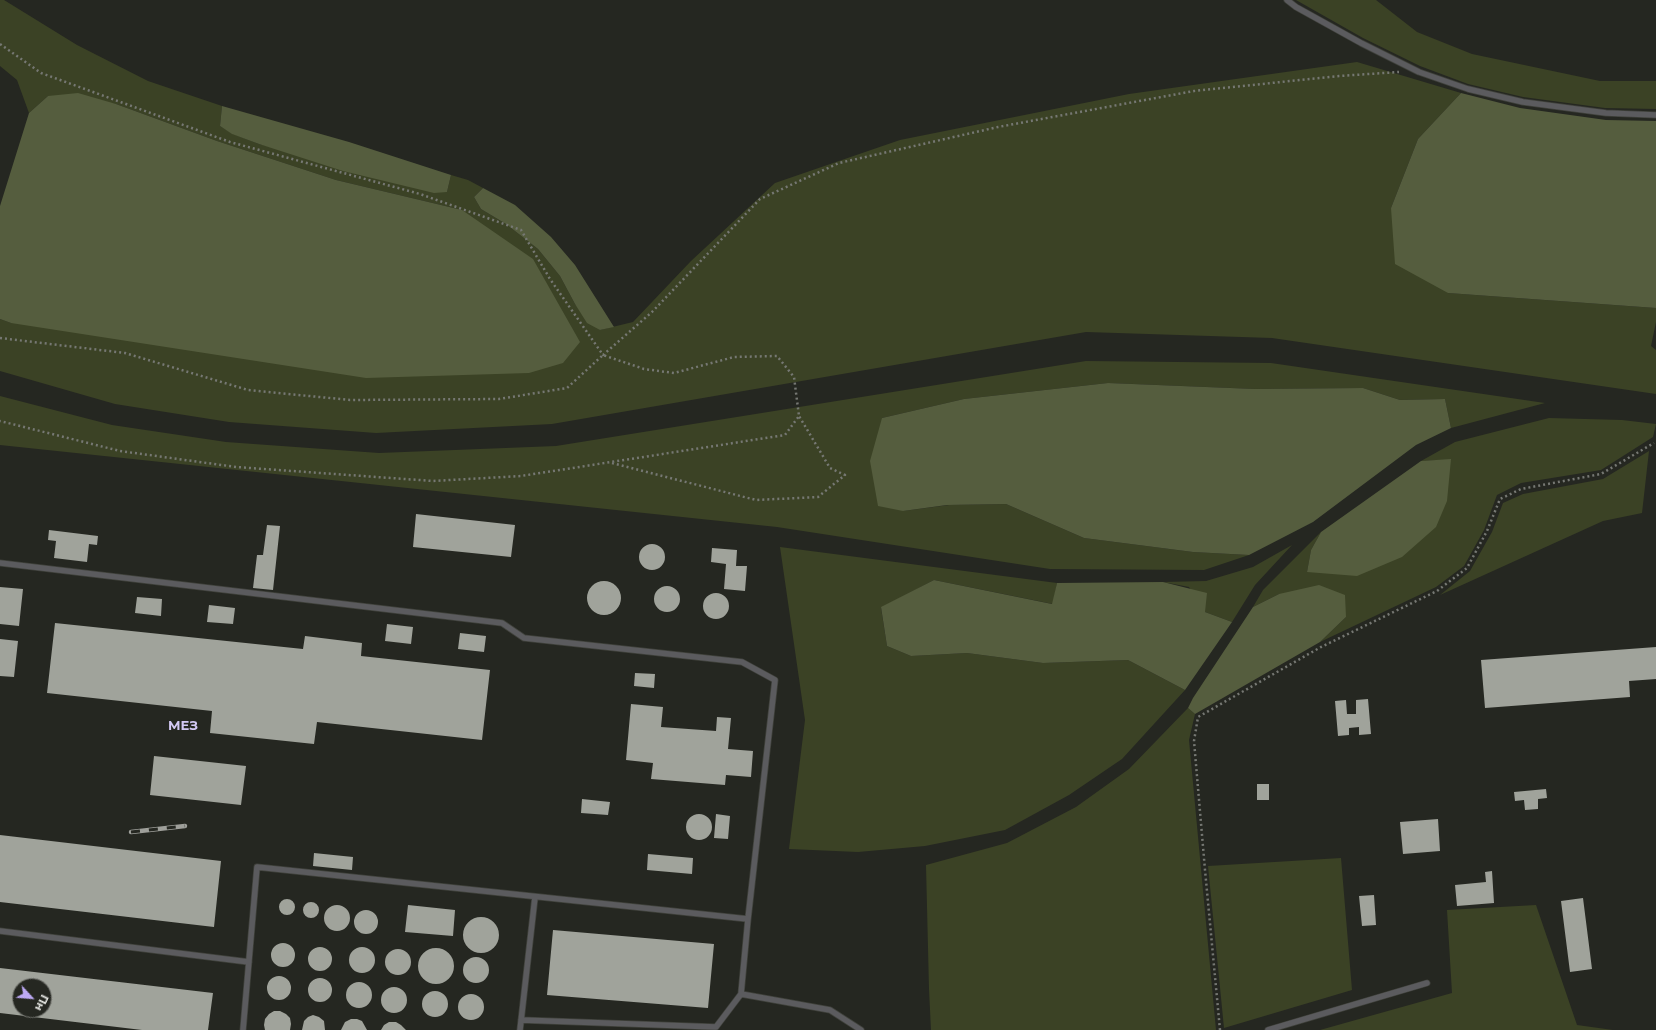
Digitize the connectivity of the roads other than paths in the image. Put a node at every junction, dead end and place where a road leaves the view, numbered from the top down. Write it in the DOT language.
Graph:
graph roads {
  1 [pos="1286,0"];
  2 [pos="1656,115"];
  3 [pos="0,563"];
  4 [pos="535,896"];
  5 [pos="748,919"];
  6 [pos="0,931"];
  7 [pos="249,962"];
  8 [pos="1427,983"];
  9 [pos="741,994"];
  10 [pos="521,1020"];
  11 [pos="243,1030"];
  12 [pos="520,1030"];
  13 [pos="861,1030"];
  14 [pos="1268,1030"];
  1 -- 2 [label="lane"];
  3 -- 5 [label="lane"];
  4 -- 5 [label="lane"];
  4 -- 7 [label="lane"];
  4 -- 10 [label="lane"];
  5 -- 9 [label="lane"];
  6 -- 7 [label="lane"];
  7 -- 11 [label="lane"];
  8 -- 14 [label="lane"];
  9 -- 10 [label="lane"];
  9 -- 13 [label="lane"];
  10 -- 12 [label="lane"];
}
